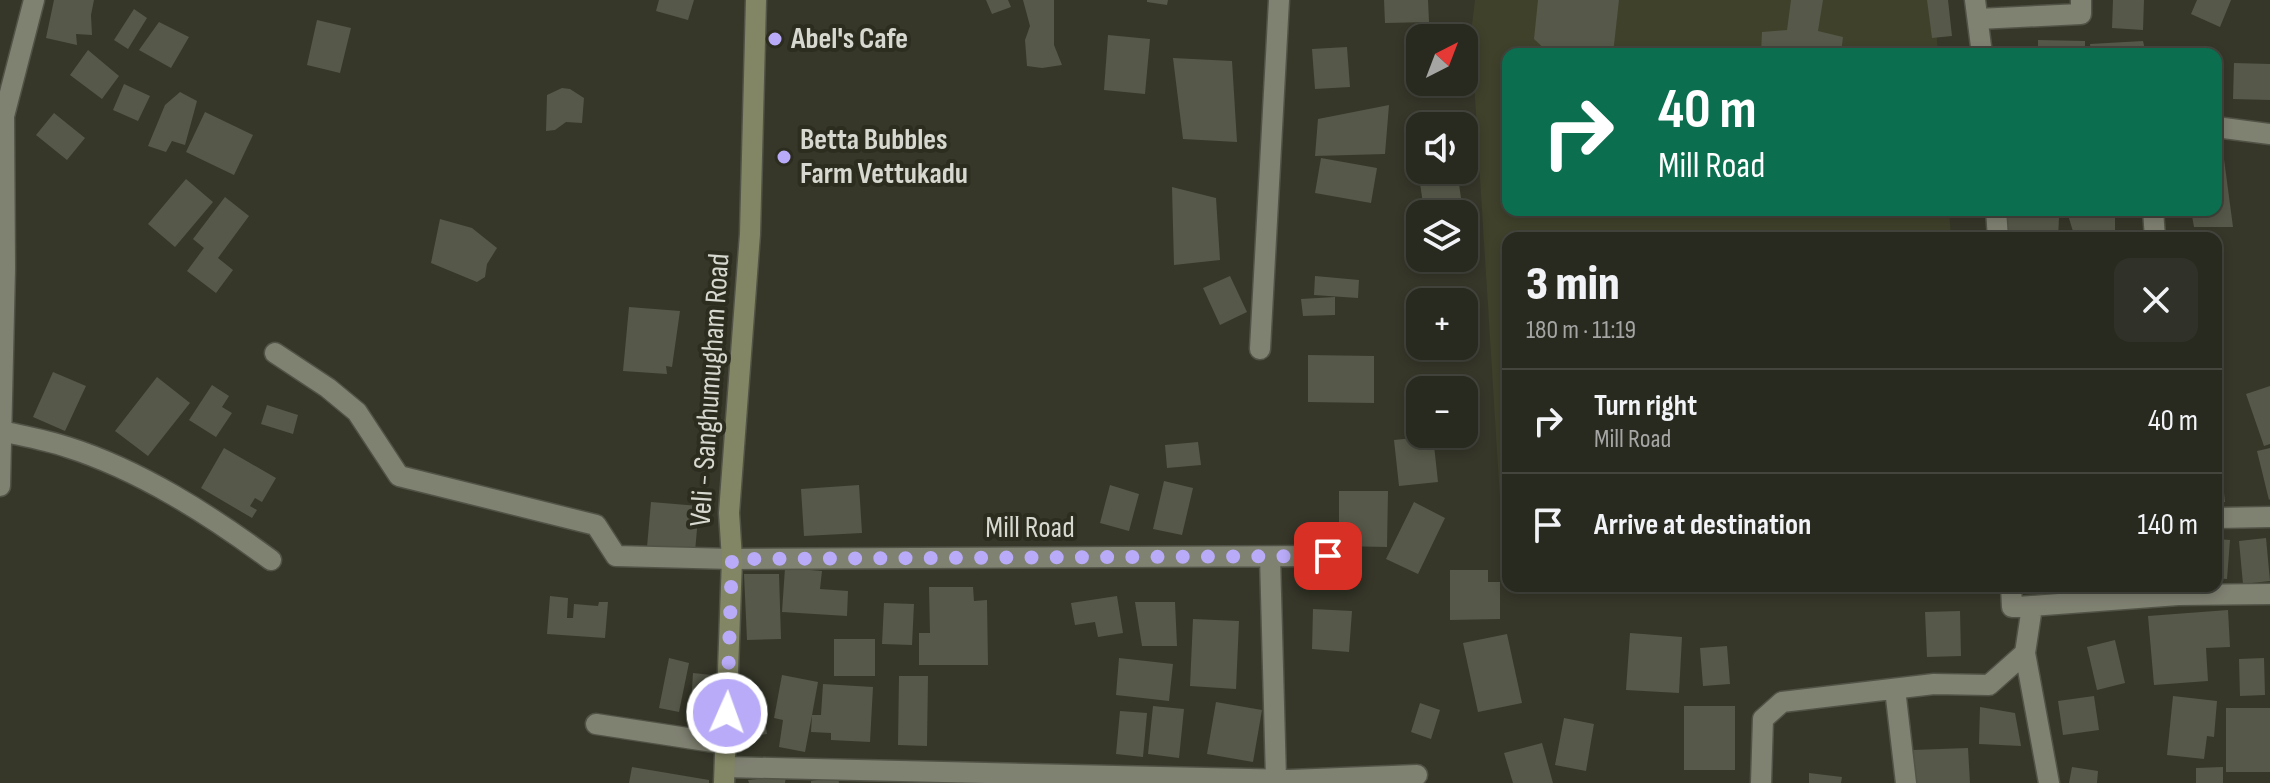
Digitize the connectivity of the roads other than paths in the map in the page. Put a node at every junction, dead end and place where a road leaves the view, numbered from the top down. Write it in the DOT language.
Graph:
graph roads {
  1 [pos="34,0"];
  2 [pos="756,0"];
  3 [pos="1279,0"];
  4 [pos="2081,0"];
  5 [pos="1976,9"];
  6 [pos="1981,48"];
  7 [pos="2222,128"];
  8 [pos="2270,134"];
  9 [pos="1260,349"];
  10 [pos="275,353"];
  11 [pos="1,431"];
  12 [pos="0,486"];
  13 [pos="2270,517"];
  14 [pos="2222,518"];
  15 [pos="1328,556"];
  16 [pos="1270,557"];
  17 [pos="732,559"];
  18 [pos="271,560"];
  19 [pos="2011,592"];
  20 [pos="2158,592"];
  21 [pos="2222,592"];
  22 [pos="2270,594"];
  23 [pos="2012,607"];
  24 [pos="2025,653"];
  25 [pos="1895,689"];
  26 [pos="596,724"];
  27 [pos="726,744"];
  28 [pos="725,775"];
  29 [pos="1417,775"];
  30 [pos="1276,779"];
  31 [pos="1761,783"];
  32 [pos="1906,783"];
  33 [pos="2049,783"];
  1 -- 11 [label="street"];
  2 -- 17 [label="main road, Veli - Sanghumugham Road"];
  3 -- 9 [label="street"];
  4 -- 5 [label="street"];
  5 -- 6 [label="street"];
  7 -- 8 [label="street"];
  10 -- 17 [label="street, Mill Road"];
  11 -- 12 [label="street"];
  11 -- 18 [label="street"];
  13 -- 14 [label="street"];
  15 -- 16 [label="street, Mill Road"];
  16 -- 17 [label="street, Mill Road"];
  16 -- 30 [label="street"];
  17 -- 27 [label="main road, Veli - Sanghumugham Road"];
  19 -- 23 [label="street"];
  20 -- 23 [label="street"];
  21 -- 22 [label="street"];
  23 -- 24 [label="street"];
  24 -- 25 [label="street"];
  24 -- 33 [label="street"];
  25 -- 31 [label="street"];
  25 -- 32 [label="street"];
  26 -- 27 [label="street"];
  27 -- 28 [label="main road, Veli - Sanghumugham Road"];
  28 -- 30 [label="street"];
  29 -- 30 [label="street"];
}
